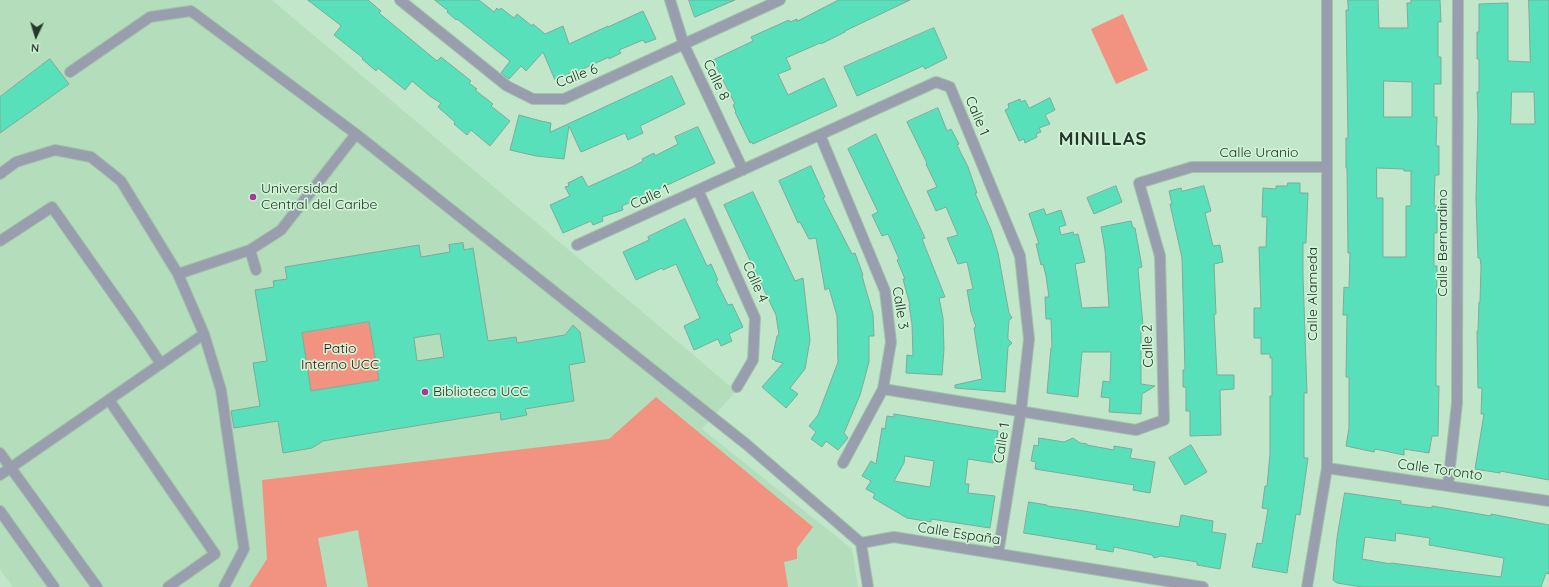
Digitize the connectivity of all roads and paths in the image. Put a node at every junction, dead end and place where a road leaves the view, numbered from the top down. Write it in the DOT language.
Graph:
graph roads {
  1 [pos="400,0"];
  2 [pos="670,0"];
  3 [pos="780,0"];
  4 [pos="1327,0"];
  5 [pos="1458,0"];
  6 [pos="684,45"];
  7 [pos="70,72"];
  8 [pos="356,134"];
  9 [pos="820,136"];
  10 [pos="1192,167"];
  11 [pos="1326,167"];
  12 [pos="743,170"];
  13 [pos="0,174"];
  14 [pos="698,190"];
  15 [pos="0,241"];
  16 [pos="577,245"];
  17 [pos="250,250"];
  18 [pos="256,270"];
  19 [pos="178,274"];
  20 [pos="204,334"];
  21 [pos="161,364"];
  22 [pos="737,387"];
  23 [pos="883,389"];
  24 [pos="109,400"];
  25 [pos="1021,411"];
  26 [pos="0,453"];
  27 [pos="843,463"];
  28 [pos="11,468"];
  29 [pos="1327,468"];
  30 [pos="0,475"];
  31 [pos="1448,485"];
  32 [pos="1549,501"];
  33 [pos="0,511"];
  34 [pos="861,543"];
  35 [pos="998,554"];
  36 [pos="54,587"];
  37 [pos="97,587"];
  38 [pos="168,587"];
  39 [pos="224,587"];
  40 [pos="868,587"];
  41 [pos="1203,587"];
  42 [pos="1307,587"];
  1 -- 6 [label="street, Calle 6"];
  2 -- 6 [label="street, Calle 8"];
  3 -- 6 [label="street, Calle 6"];
  4 -- 11 [label="street, Calle Alameda"];
  5 -- 31 [label="street, Calle Bernardino"];
  6 -- 12 [label="street, Calle 8"];
  7 -- 8 [label="street"];
  8 -- 17 [label="street"];
  8 -- 34 [label="street"];
  9 -- 12 [label="street, Calle 1"];
  9 -- 23 [label="street, Calle 3"];
  9 -- 25 [label="street, Calle 1"];
  10 -- 11 [label="street, Calle Uranio"];
  10 -- 25 [label="street, Calle 2"];
  11 -- 29 [label="street, Calle Alameda"];
  12 -- 14 [label="street, Calle 1"];
  13 -- 19 [label="street"];
  14 -- 16 [label="street, Calle 1"];
  14 -- 22 [label="street, Calle 4"];
  15 -- 21 [label="street"];
  17 -- 18 [label="street"];
  17 -- 19 [label="street"];
  19 -- 20 [label="street"];
  20 -- 21 [label="street"];
  20 -- 39 [label="street"];
  21 -- 24 [label="street"];
  23 -- 25 [label="street"];
  23 -- 27 [label="street, Calle 3"];
  24 -- 28 [label="street"];
  24 -- 38 [label="street"];
  25 -- 35 [label="street, Calle 1"];
  26 -- 28 [label="street"];
  28 -- 30 [label="street"];
  28 -- 37 [label="street"];
  29 -- 31 [label="street, Calle Toronto"];
  29 -- 42 [label="street, Calle Alameda"];
  31 -- 32 [label="street, Calle Toronto"];
  33 -- 36 [label="street"];
  34 -- 35 [label="street, Calle España"];
  34 -- 40 [label="street"];
  35 -- 41 [label="street, Calle España"];
}
